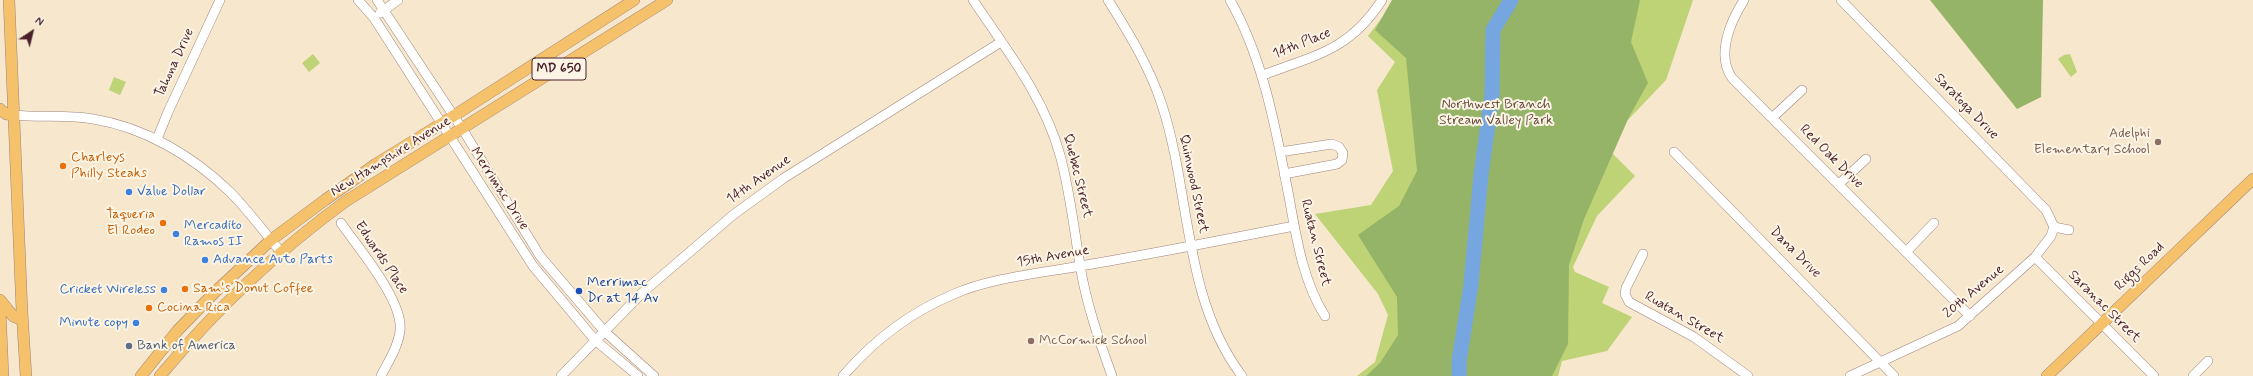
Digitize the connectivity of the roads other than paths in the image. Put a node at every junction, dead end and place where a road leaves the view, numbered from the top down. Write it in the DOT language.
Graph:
graph roads {
  1 [pos="10,0"];
  2 [pos="220,0"];
  3 [pos="358,0"];
  4 [pos="377,0"];
  5 [pos="398,0"];
  6 [pos="634,0"];
  7 [pos="667,0"];
  8 [pos="973,0"];
  9 [pos="1108,0"];
  10 [pos="1230,0"];
  11 [pos="1382,0"];
  12 [pos="1744,0"];
  13 [pos="1841,0"];
  14 [pos="384,9"];
  15 [pos="374,18"];
  16 [pos="1001,42"];
  17 [pos="1263,76"];
  18 [pos="1802,90"];
  19 [pos="0,109"];
  20 [pos="14,114"];
  21 [pos="453,116"];
  22 [pos="1772,118"];
  23 [pos="441,124"];
  24 [pos="463,130"];
  25 [pos="450,138"];
  26 [pos="158,139"];
  27 [pos="1280,152"];
  28 [pos="1674,152"];
  29 [pos="1866,158"];
  30 [pos="1284,174"];
  31 [pos="2253,179"];
  32 [pos="1839,184"];
  33 [pos="341,223"];
  34 [pos="1934,223"];
  35 [pos="1294,226"];
  36 [pos="2054,227"];
  37 [pos="2069,230"];
  38 [pos="271,240"];
  39 [pos="1192,245"];
  40 [pos="281,252"];
  41 [pos="1906,252"];
  42 [pos="1643,254"];
  43 [pos="2035,257"];
  44 [pos="1080,266"];
  45 [pos="0,300"];
  46 [pos="0,308"];
  47 [pos="1325,316"];
  48 [pos="1970,316"];
  49 [pos="22,320"];
  50 [pos="2102,324"];
  51 [pos="604,330"];
  52 [pos="595,340"];
  53 [pos="2208,361"];
  54 [pos="1881,363"];
  55 [pos="3,376"];
  56 [pos="26,376"];
  57 [pos="141,376"];
  58 [pos="160,376"];
  59 [pos="381,376"];
  60 [pos="561,376"];
  61 [pos="638,376"];
  62 [pos="654,376"];
  63 [pos="843,376"];
  64 [pos="1112,376"];
  65 [pos="1242,376"];
  66 [pos="1748,376"];
  67 [pos="1850,376"];
  68 [pos="1894,376"];
  69 [pos="2047,376"];
  70 [pos="2154,376"];
  71 [pos="2193,376"];
  1 -- 20 [label="main road"];
  2 -- 26 [label="street, Tahona Drive"];
  3 -- 15 [label="street, Merrimac Drive"];
  4 -- 14 [label="street, Merrimac Drive"];
  5 -- 14 [label="street"];
  6 -- 21 [label="main road, New Hampshire Avenue / MD 650"];
  7 -- 24 [label="main road, New Hampshire Avenue / MD 650"];
  8 -- 16 [label="street, Quebec Street"];
  9 -- 39 [label="street, Quinwood Street"];
  10 -- 17 [label="street, Ruatan Street"];
  11 -- 17 [label="street, 14th Place"];
  12 -- 22 [label="street, Red Oak Drive"];
  13 -- 36 [label="street, Saratoga Drive"];
  14 -- 15 [label="street"];
  14 -- 21 [label="street, Merrimac Drive"];
  15 -- 23 [label="street, Merrimac Drive"];
  16 -- 44 [label="street, Quebec Street"];
  16 -- 51 [label="street, 14th Avenue"];
  17 -- 27 [label="street, Ruatan Street"];
  18 -- 22 [label="street"];
  19 -- 20 [label="main road"];
  20 -- 26 [label="street"];
  20 -- 49 [label="main road"];
  21 -- 23 [label="main road, New Hampshire Avenue / MD 650"];
  21 -- 24 [label="street, Merrimac Drive"];
  22 -- 32 [label="street, Red Oak Drive"];
  23 -- 25 [label="street, Merrimac Drive"];
  23 -- 38 [label="main road, New Hampshire Avenue / MD 650"];
  24 -- 25 [label="main road, New Hampshire Avenue / MD 650"];
  24 -- 51 [label="street, Merrimac Drive"];
  25 -- 40 [label="main road, New Hampshire Avenue / MD 650"];
  25 -- 52 [label="street, Merrimac Drive"];
  26 -- 38 [label="street"];
  27 -- 30 [label="street, Ruatan Street"];
  27 -- 30 [label="street"];
  28 -- 54 [label="street, Dana Drive"];
  29 -- 32 [label="street"];
  30 -- 35 [label="street, Ruatan Street"];
  31 -- 50 [label="main road, Riggs Road"];
  32 -- 41 [label="street, Red Oak Drive"];
  33 -- 59 [label="street, Edwards Place"];
  34 -- 41 [label="street"];
  35 -- 39 [label="street, 15th Avenue"];
  35 -- 47 [label="street, Ruatan Street"];
  36 -- 37 [label="street"];
  36 -- 43 [label="street, 20th Avenue"];
  38 -- 40 [label="street"];
  38 -- 57 [label="main road, New Hampshire Avenue / MD 650"];
  39 -- 44 [label="street, 15th Avenue"];
  39 -- 65 [label="street, Quinwood Street"];
  40 -- 58 [label="main road, New Hampshire Avenue / MD 650"];
  41 -- 48 [label="street, Red Oak Drive"];
  42 -- 66 [label="street, Ruatan Street"];
  43 -- 48 [label="street, 20th Avenue"];
  43 -- 50 [label="street, Saranac Street"];
  44 -- 63 [label="street, 15th Avenue"];
  44 -- 64 [label="street, Quebec Street"];
  45 -- 49 [label="main road"];
  46 -- 55 [label="main road"];
  48 -- 54 [label="street, 20th Avenue"];
  49 -- 56 [label="main road"];
  50 -- 69 [label="main road, Riggs Road"];
  50 -- 70 [label="street, Saranac Street"];
  51 -- 52 [label="street, 14th Avenue"];
  51 -- 62 [label="street, Merrimac Drive"];
  52 -- 60 [label="street, 14th Avenue"];
  52 -- 61 [label="street, Merrimac Drive"];
  53 -- 71 [label="street"];
  54 -- 67 [label="street, 20th Avenue"];
  54 -- 68 [label="street, Dana Drive"];
}
